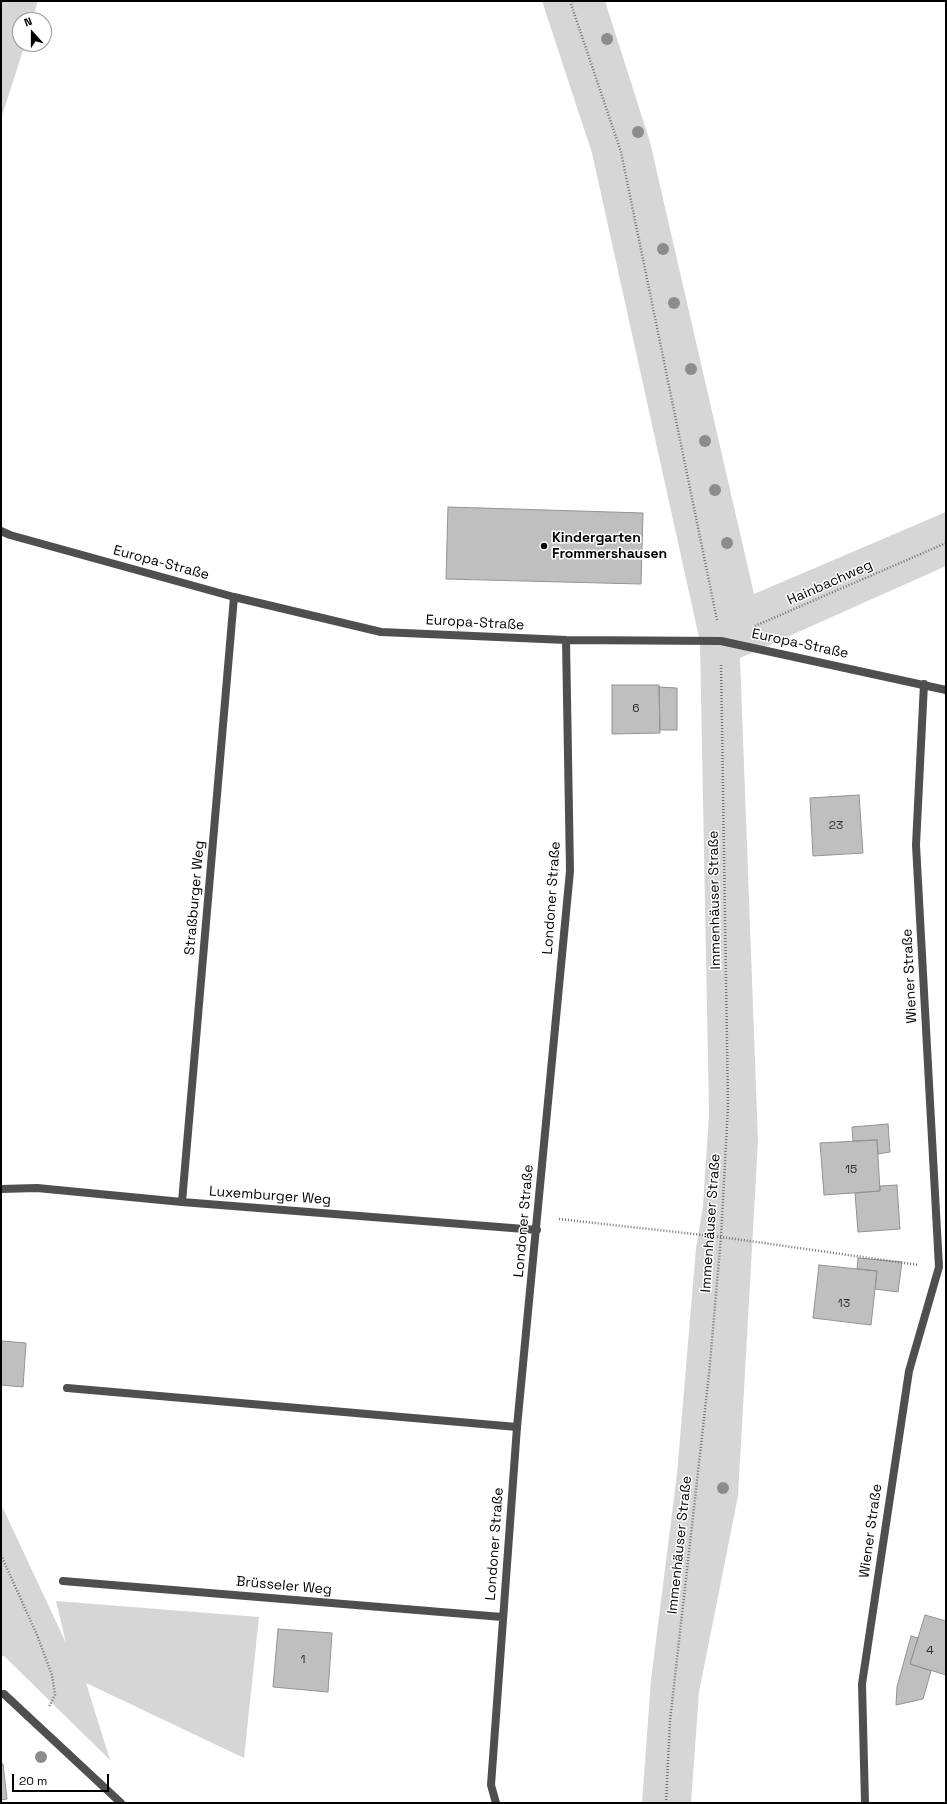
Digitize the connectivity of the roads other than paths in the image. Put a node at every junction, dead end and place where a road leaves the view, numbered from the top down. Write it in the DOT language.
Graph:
graph roads {
  1 [pos="1,530"];
  2 [pos="10,535"];
  3 [pos="1,538"];
  4 [pos="234,597"];
  5 [pos="566,640"];
  6 [pos="924,684"];
  7 [pos="946,690"];
  8 [pos="1,1189"];
  9 [pos="182,1202"];
  10 [pos="536,1230"];
  11 [pos="943,1268"];
  12 [pos="67,1388"];
  13 [pos="517,1427"];
  14 [pos="63,1581"];
  15 [pos="502,1617"];
  16 [pos="1,1694"];
  17 [pos="121,1803"];
  18 [pos="496,1803"];
  19 [pos="865,1803"];
  1 -- 2 [label="street, Europa-Straße"];
  2 -- 3 [label="street"];
  2 -- 4 [label="street, Europa-Straße"];
  4 -- 5 [label="street, Europa-Straße"];
  4 -- 9 [label="street, Straßburger Weg"];
  5 -- 6 [label="street, Europa-Straße"];
  5 -- 10 [label="street, Londoner Straße"];
  6 -- 7 [label="street, Europa-Straße"];
  6 -- 11 [label="street, Wiener Straße"];
  8 -- 9 [label="street, Luxemburger Weg"];
  9 -- 10 [label="street, Luxemburger Weg"];
  10 -- 13 [label="street, Londoner Straße"];
  11 -- 19 [label="street, Wiener Straße"];
  12 -- 13 [label="street"];
  13 -- 15 [label="street, Londoner Straße"];
  14 -- 15 [label="street, Brüsseler Weg"];
  15 -- 18 [label="street, Londoner Straße"];
  16 -- 17 [label="street"];
}
